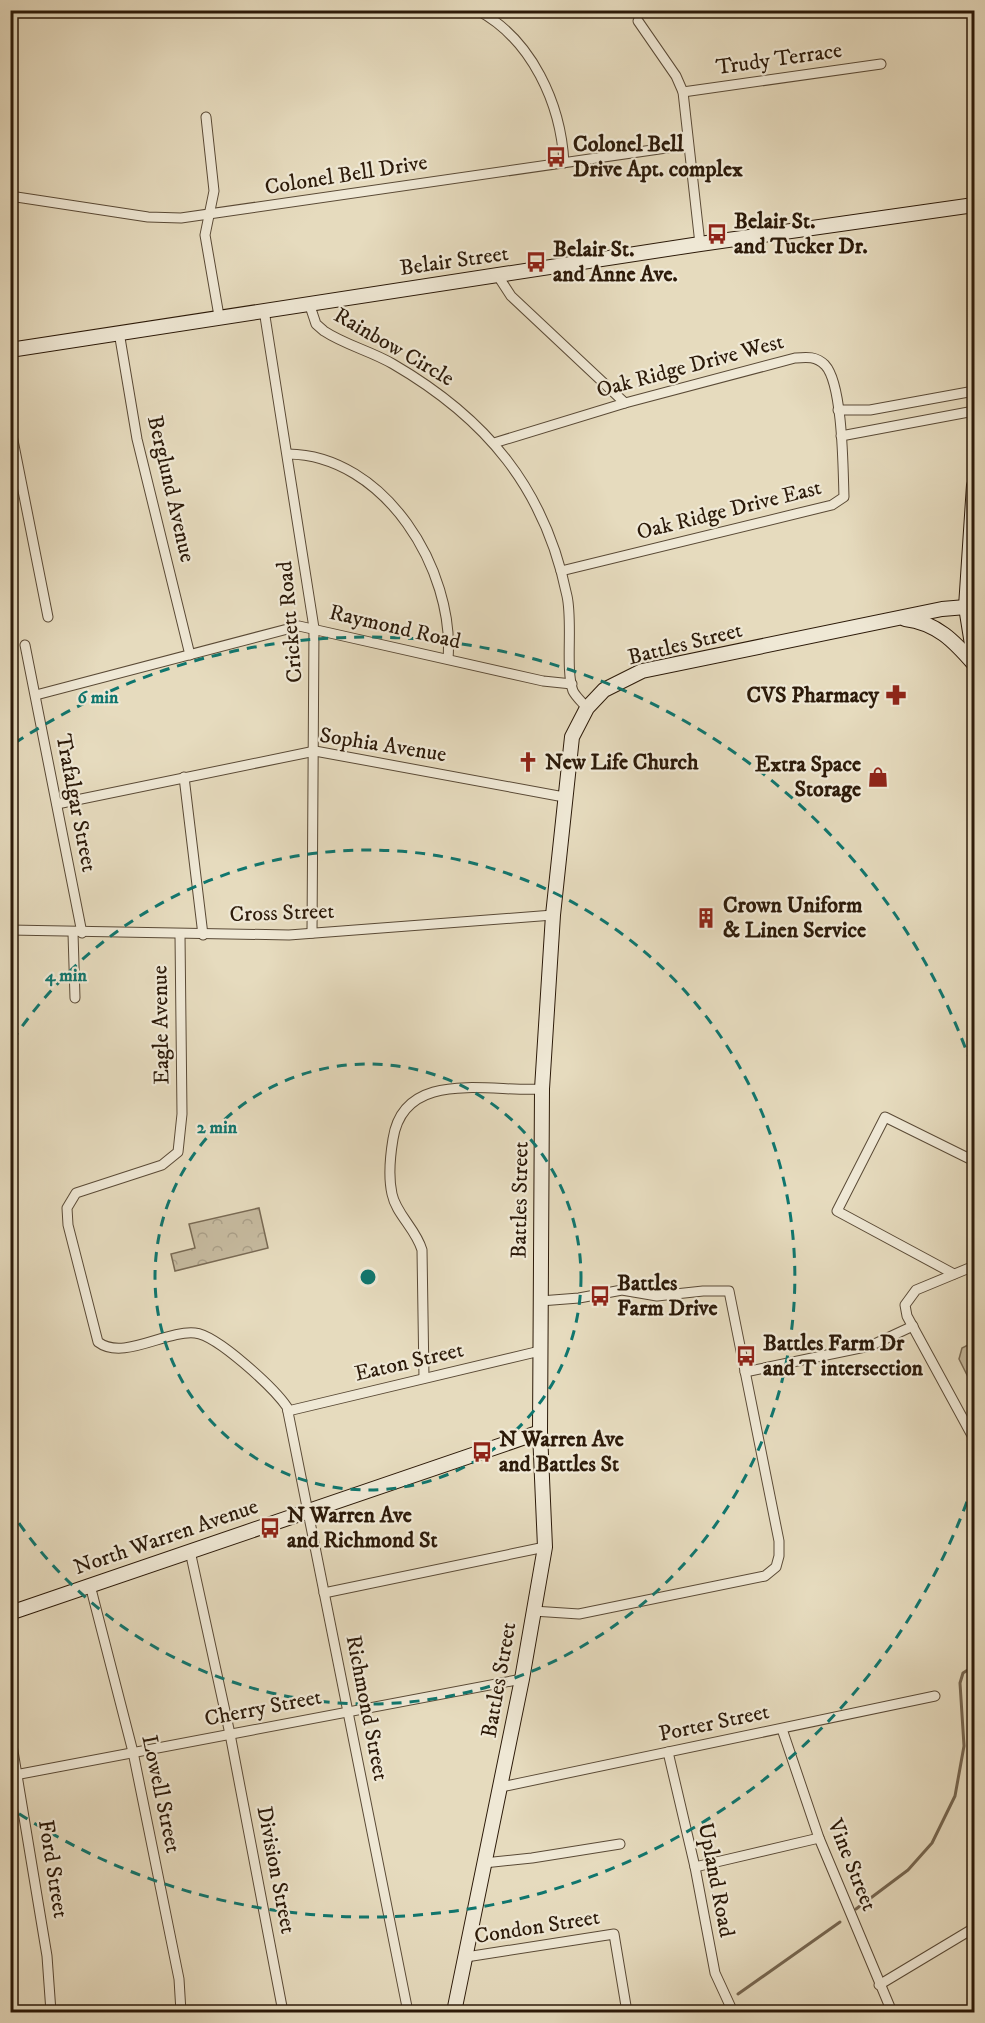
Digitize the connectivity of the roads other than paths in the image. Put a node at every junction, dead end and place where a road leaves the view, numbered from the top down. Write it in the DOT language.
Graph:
graph roads {
  1 [pos="477,10"];
  2 [pos="638,21"];
  3 [pos="881,64"];
  4 [pos="683,92"];
  5 [pos="206,117"];
  6 [pos="687,145"];
  7 [pos="564,163"];
  8 [pos="10,196"];
  9 [pos="975,206"];
  10 [pos="210,215"];
  11 [pos="700,244"];
  12 [pos="498,276"];
  13 [pos="309,303"];
  14 [pos="264,310"];
  15 [pos="219,316"];
  16 [pos="118,332"];
  17 [pos="10,350"];
  18 [pos="975,391"];
  19 [pos="625,403"];
  20 [pos="838,410"];
  21 [pos="975,411"];
  22 [pos="10,425"];
  23 [pos="841,436"];
  24 [pos="494,443"];
  25 [pos="288,454"];
  26 [pos="975,485"];
  27 [pos="974,508"];
  28 [pos="561,571"];
  29 [pos="970,607"];
  30 [pos="48,617"];
  31 [pos="894,619"];
  32 [pos="314,628"];
  33 [pos="25,645"];
  34 [pos="190,655"];
  35 [pos="975,657"];
  36 [pos="448,659"];
  37 [pos="975,664"];
  38 [pos="572,684"];
  39 [pos="36,695"];
  40 [pos="588,708"];
  41 [pos="315,751"];
  42 [pos="184,777"];
  43 [pos="564,797"];
  44 [pos="57,804"];
  45 [pos="553,915"];
  46 [pos="10,930"];
  47 [pos="77,933"];
  48 [pos="312,933"];
  49 [pos="180,934"];
  50 [pos="203,935"];
  51 [pos="75,998"];
  52 [pos="542,1089"];
  53 [pos="975,1161"];
  54 [pos="975,1266"];
  55 [pos="954,1274"];
  56 [pos="540,1301"];
  57 [pos="912,1326"];
  58 [pos="540,1351"];
  59 [pos="745,1372"];
  60 [pos="424,1378"];
  61 [pos="288,1411"];
  62 [pos="540,1432"];
  63 [pos="975,1439"];
  64 [pos="308,1510"];
  65 [pos="545,1547"];
  66 [pos="190,1551"];
  67 [pos="90,1585"];
  68 [pos="324,1593"];
  69 [pos="533,1611"];
  70 [pos="10,1613"];
  71 [pos="522,1679"];
  72 [pos="935,1696"];
  73 [pos="349,1711"];
  74 [pos="782,1729"];
  75 [pos="10,1733"];
  76 [pos="230,1734"];
  77 [pos="133,1752"];
  78 [pos="668,1752"];
  79 [pos="14,1775"];
  80 [pos="501,1787"];
  81 [pos="819,1838"];
  82 [pos="620,1844"];
  83 [pos="484,1863"];
  84 [pos="695,1867"];
  85 [pos="975,1928"];
  86 [pos="466,1957"];
  87 [pos="879,1985"];
  88 [pos="51,2013"];
  89 [pos="181,2013"];
  90 [pos="283,2013"];
  91 [pos="408,2013"];
  92 [pos="454,2013"];
  93 [pos="627,2013"];
  94 [pos="733,2013"];
  95 [pos="892,2013"];
  1 -- 7 [label="street"];
  2 -- 4 [label="street"];
  3 -- 4 [label="street, Trudy Terrace"];
  4 -- 6 [label="street"];
  5 -- 10 [label="street"];
  6 -- 7 [label="street, Colonel Bell Drive"];
  6 -- 11 [label="street"];
  7 -- 10 [label="street, Colonel Bell Drive"];
  8 -- 10 [label="street, Colonel Bell Drive"];
  9 -- 11 [label="street, Belair Street"];
  10 -- 15 [label="street"];
  11 -- 12 [label="street, Belair Street"];
  12 -- 13 [label="street, Belair Street"];
  12 -- 19 [label="street"];
  13 -- 14 [label="street, Belair Street"];
  13 -- 24 [label="street, Rainbow Circle"];
  14 -- 15 [label="street, Belair Street"];
  14 -- 25 [label="street, Crickett Road"];
  15 -- 16 [label="street, Belair Street"];
  16 -- 17 [label="street, Belair Street"];
  16 -- 34 [label="street, Berglund Avenue"];
  18 -- 20 [label="street"];
  19 -- 20 [label="street, Oak Ridge Drive West"];
  19 -- 24 [label="street, Oak Ridge Drive West"];
  20 -- 23 [label="street, Oak Ridge Drive West"];
  21 -- 23 [label="street"];
  22 -- 30 [label="street"];
  23 -- 28 [label="street, Oak Ridge Drive East"];
  24 -- 28 [label="street, Rainbow Circle"];
  25 -- 32 [label="street, Crickett Road"];
  25 -- 36 [label="street"];
  26 -- 27 [label="street"];
  27 -- 29 [label="street"];
  28 -- 38 [label="street, Rainbow Circle"];
  29 -- 31 [label="street, Battles Street"];
  29 -- 35 [label="street"];
  31 -- 37 [label="street, Battles Street"];
  31 -- 40 [label="street, Battles Street"];
  32 -- 34 [label="street, Raymond Road"];
  32 -- 36 [label="street, Raymond Road"];
  32 -- 41 [label="street, Crickett Road"];
  33 -- 39 [label="street, Trafalgar Street"];
  34 -- 39 [label="street, Raymond Road"];
  36 -- 38 [label="street, Raymond Road"];
  38 -- 40 [label="street"];
  39 -- 44 [label="street, Trafalgar Street"];
  40 -- 43 [label="street, Battles Street"];
  41 -- 42 [label="street, Sophia Avenue"];
  41 -- 43 [label="street, Sophia Avenue"];
  41 -- 48 [label="street, Crickett Road"];
  42 -- 44 [label="street, Sophia Avenue"];
  42 -- 50 [label="street"];
  43 -- 45 [label="street, Battles Street"];
  44 -- 47 [label="street, Trafalgar Street"];
  45 -- 48 [label="street, Cross Street"];
  45 -- 52 [label="street, Battles Street"];
  46 -- 47 [label="street, Cross Street"];
  47 -- 49 [label="street, Cross Street"];
  47 -- 51 [label="street, Trafalgar Street"];
  48 -- 50 [label="street, Cross Street"];
  49 -- 50 [label="street, Cross Street"];
  49 -- 61 [label="street, Eagle Avenue"];
  52 -- 56 [label="street, Battles Street"];
  52 -- 60 [label="street"];
  53 -- 55 [label="street"];
  54 -- 55 [label="street"];
  55 -- 57 [label="street"];
  56 -- 58 [label="street, Battles Street"];
  56 -- 59 [label="street"];
  57 -- 59 [label="street"];
  57 -- 63 [label="street"];
  58 -- 60 [label="street, Eaton Street"];
  58 -- 62 [label="street, Battles Street"];
  59 -- 69 [label="street"];
  60 -- 61 [label="street, Eaton Street"];
  61 -- 64 [label="street, Richmond Street"];
  62 -- 64 [label="street, North Warren Avenue"];
  62 -- 65 [label="street, Battles Street"];
  64 -- 66 [label="street, North Warren Avenue"];
  64 -- 68 [label="street, Richmond Street"];
  65 -- 68 [label="street"];
  65 -- 69 [label="street, Battles Street"];
  66 -- 67 [label="street, North Warren Avenue"];
  66 -- 76 [label="street, Division Street"];
  67 -- 70 [label="street, North Warren Avenue"];
  67 -- 77 [label="street, Lowell Street"];
  68 -- 73 [label="street, Richmond Street"];
  69 -- 71 [label="street, Battles Street"];
  71 -- 73 [label="street, Cherry Street"];
  71 -- 80 [label="street, Battles Street"];
  72 -- 74 [label="street, Porter Street"];
  73 -- 76 [label="street, Cherry Street"];
  73 -- 91 [label="street, Richmond Street"];
  74 -- 78 [label="street, Porter Street"];
  74 -- 81 [label="street, Vine Street"];
  75 -- 79 [label="street, Ford Street"];
  76 -- 77 [label="street, Cherry Street"];
  76 -- 90 [label="street, Division Street"];
  77 -- 79 [label="street, Cherry Street"];
  77 -- 89 [label="street, Lowell Street"];
  78 -- 80 [label="street, Porter Street"];
  78 -- 84 [label="street, Upland Road"];
  79 -- 88 [label="street, Ford Street"];
  80 -- 83 [label="street, Battles Street"];
  81 -- 84 [label="street"];
  81 -- 87 [label="street, Vine Street"];
  82 -- 83 [label="street"];
  83 -- 86 [label="street, Battles Street"];
  84 -- 94 [label="street, Upland Road"];
  85 -- 87 [label="street"];
  86 -- 92 [label="street, Battles Street"];
  86 -- 93 [label="street, Condon Street"];
  87 -- 95 [label="street, Vine Street"];
}
